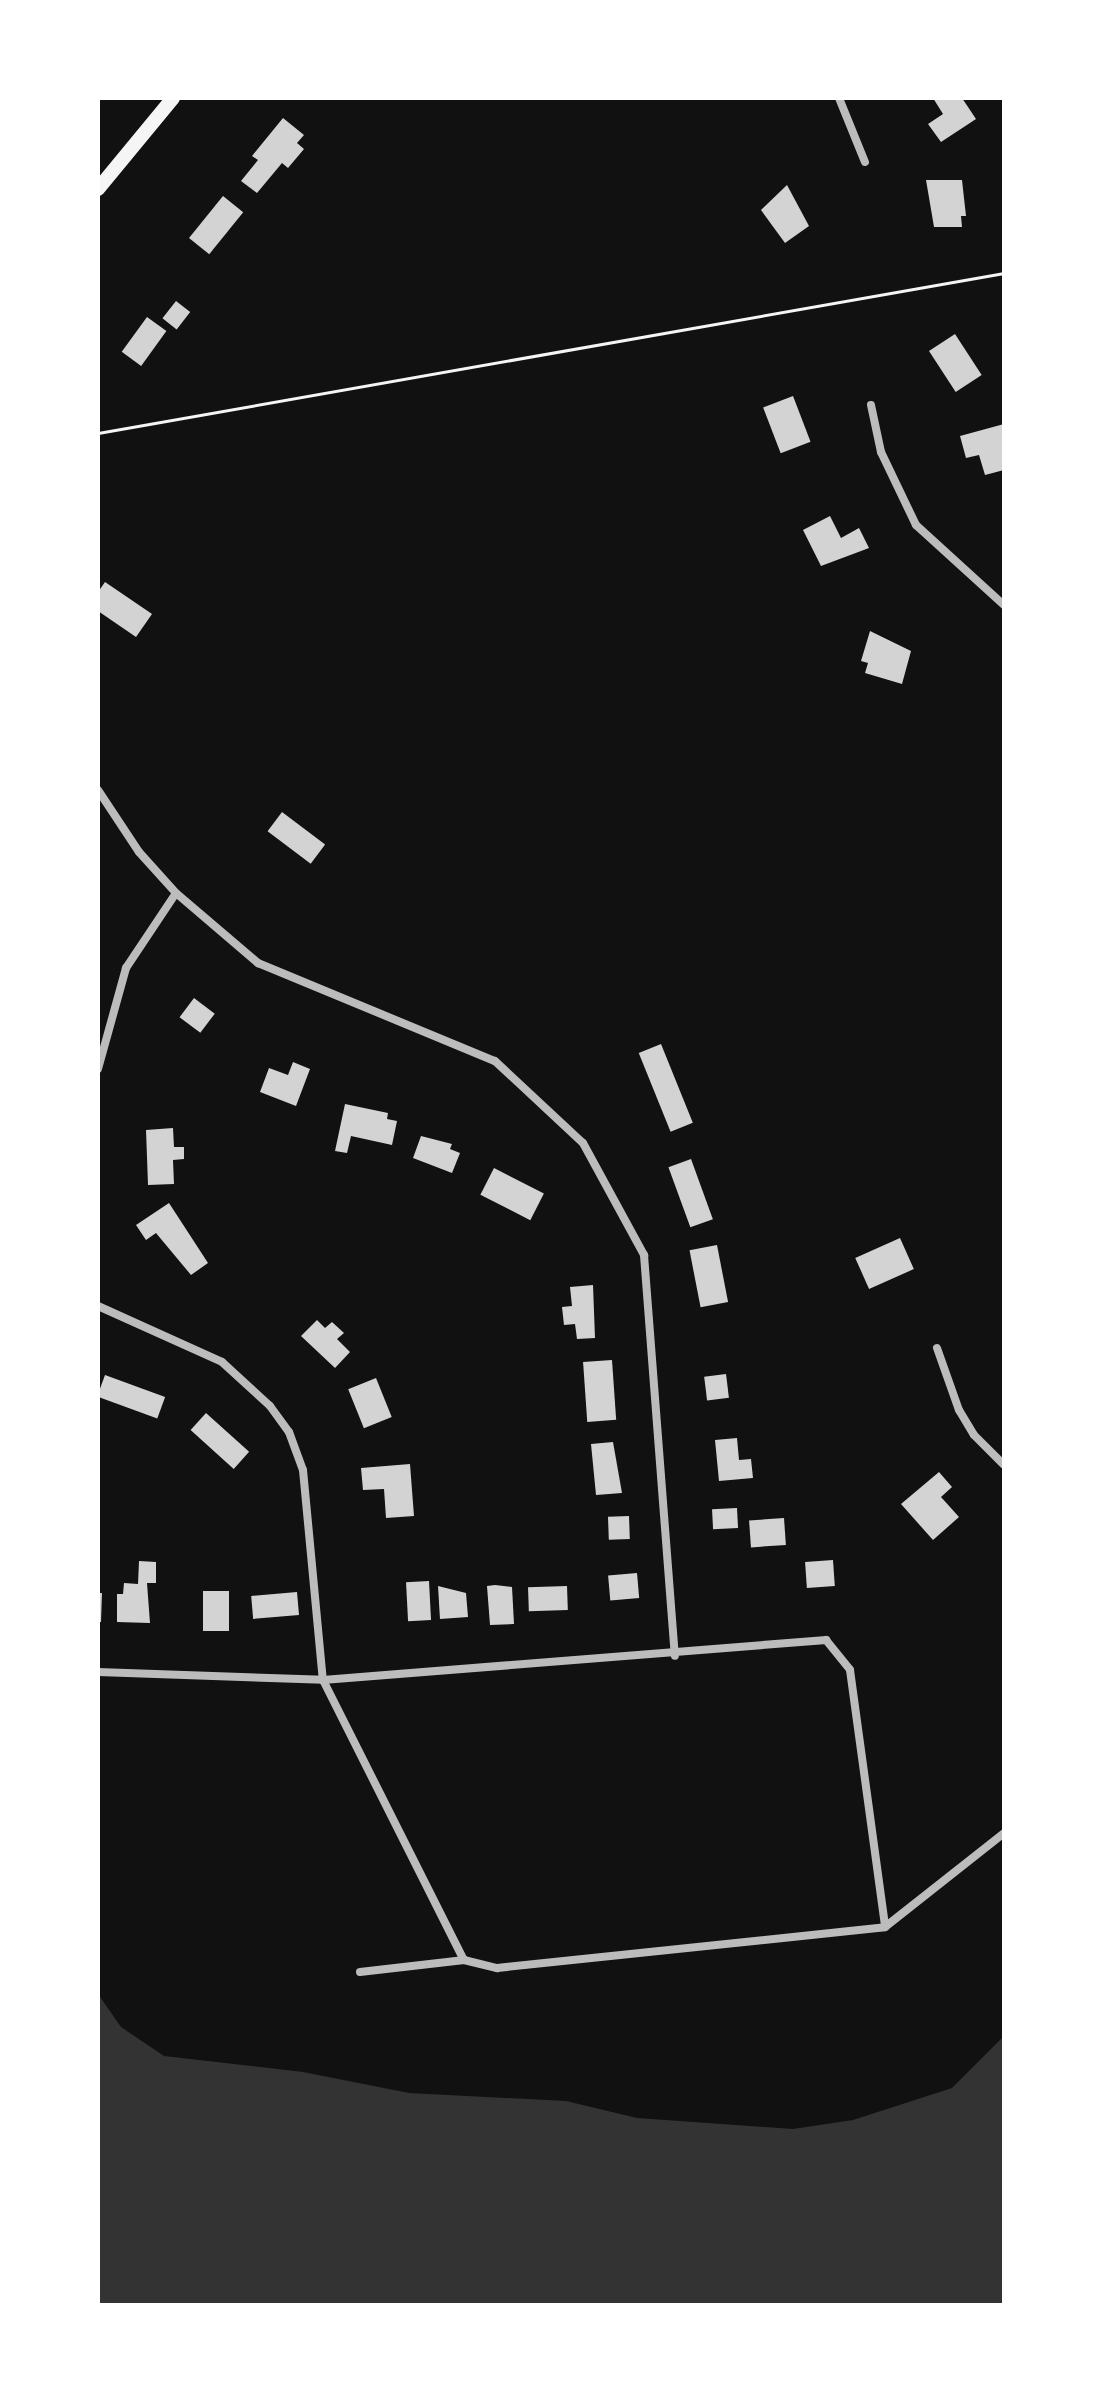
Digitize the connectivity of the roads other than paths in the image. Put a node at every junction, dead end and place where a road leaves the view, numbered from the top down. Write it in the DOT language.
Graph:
graph roads {
  1 [pos="173,98"];
  2 [pos="839,98"];
  3 [pos="865,162"];
  4 [pos="98,189"];
  5 [pos="871,405"];
  6 [pos="1004,605"];
  7 [pos="98,790"];
  8 [pos="176,893"];
  9 [pos="98,1069"];
  10 [pos="98,1306"];
  11 [pos="937,1348"];
  12 [pos="1004,1465"];
  13 [pos="675,1656"];
  14 [pos="98,1672"];
  15 [pos="323,1680"];
  16 [pos="1004,1833"];
  17 [pos="885,1927"];
  18 [pos="464,1960"];
  19 [pos="360,1972"];
  1 -- 4 [label="main road"];
  2 -- 3 [label="street"];
  5 -- 6 [label="street"];
  7 -- 8 [label="street"];
  8 -- 9 [label="street"];
  8 -- 13 [label="street"];
  10 -- 15 [label="street"];
  11 -- 12 [label="street"];
  13 -- 15 [label="street"];
  13 -- 17 [label="street"];
  14 -- 15 [label="street"];
  15 -- 18 [label="street"];
  16 -- 17 [label="street"];
  17 -- 18 [label="street"];
  18 -- 19 [label="street"];
}
